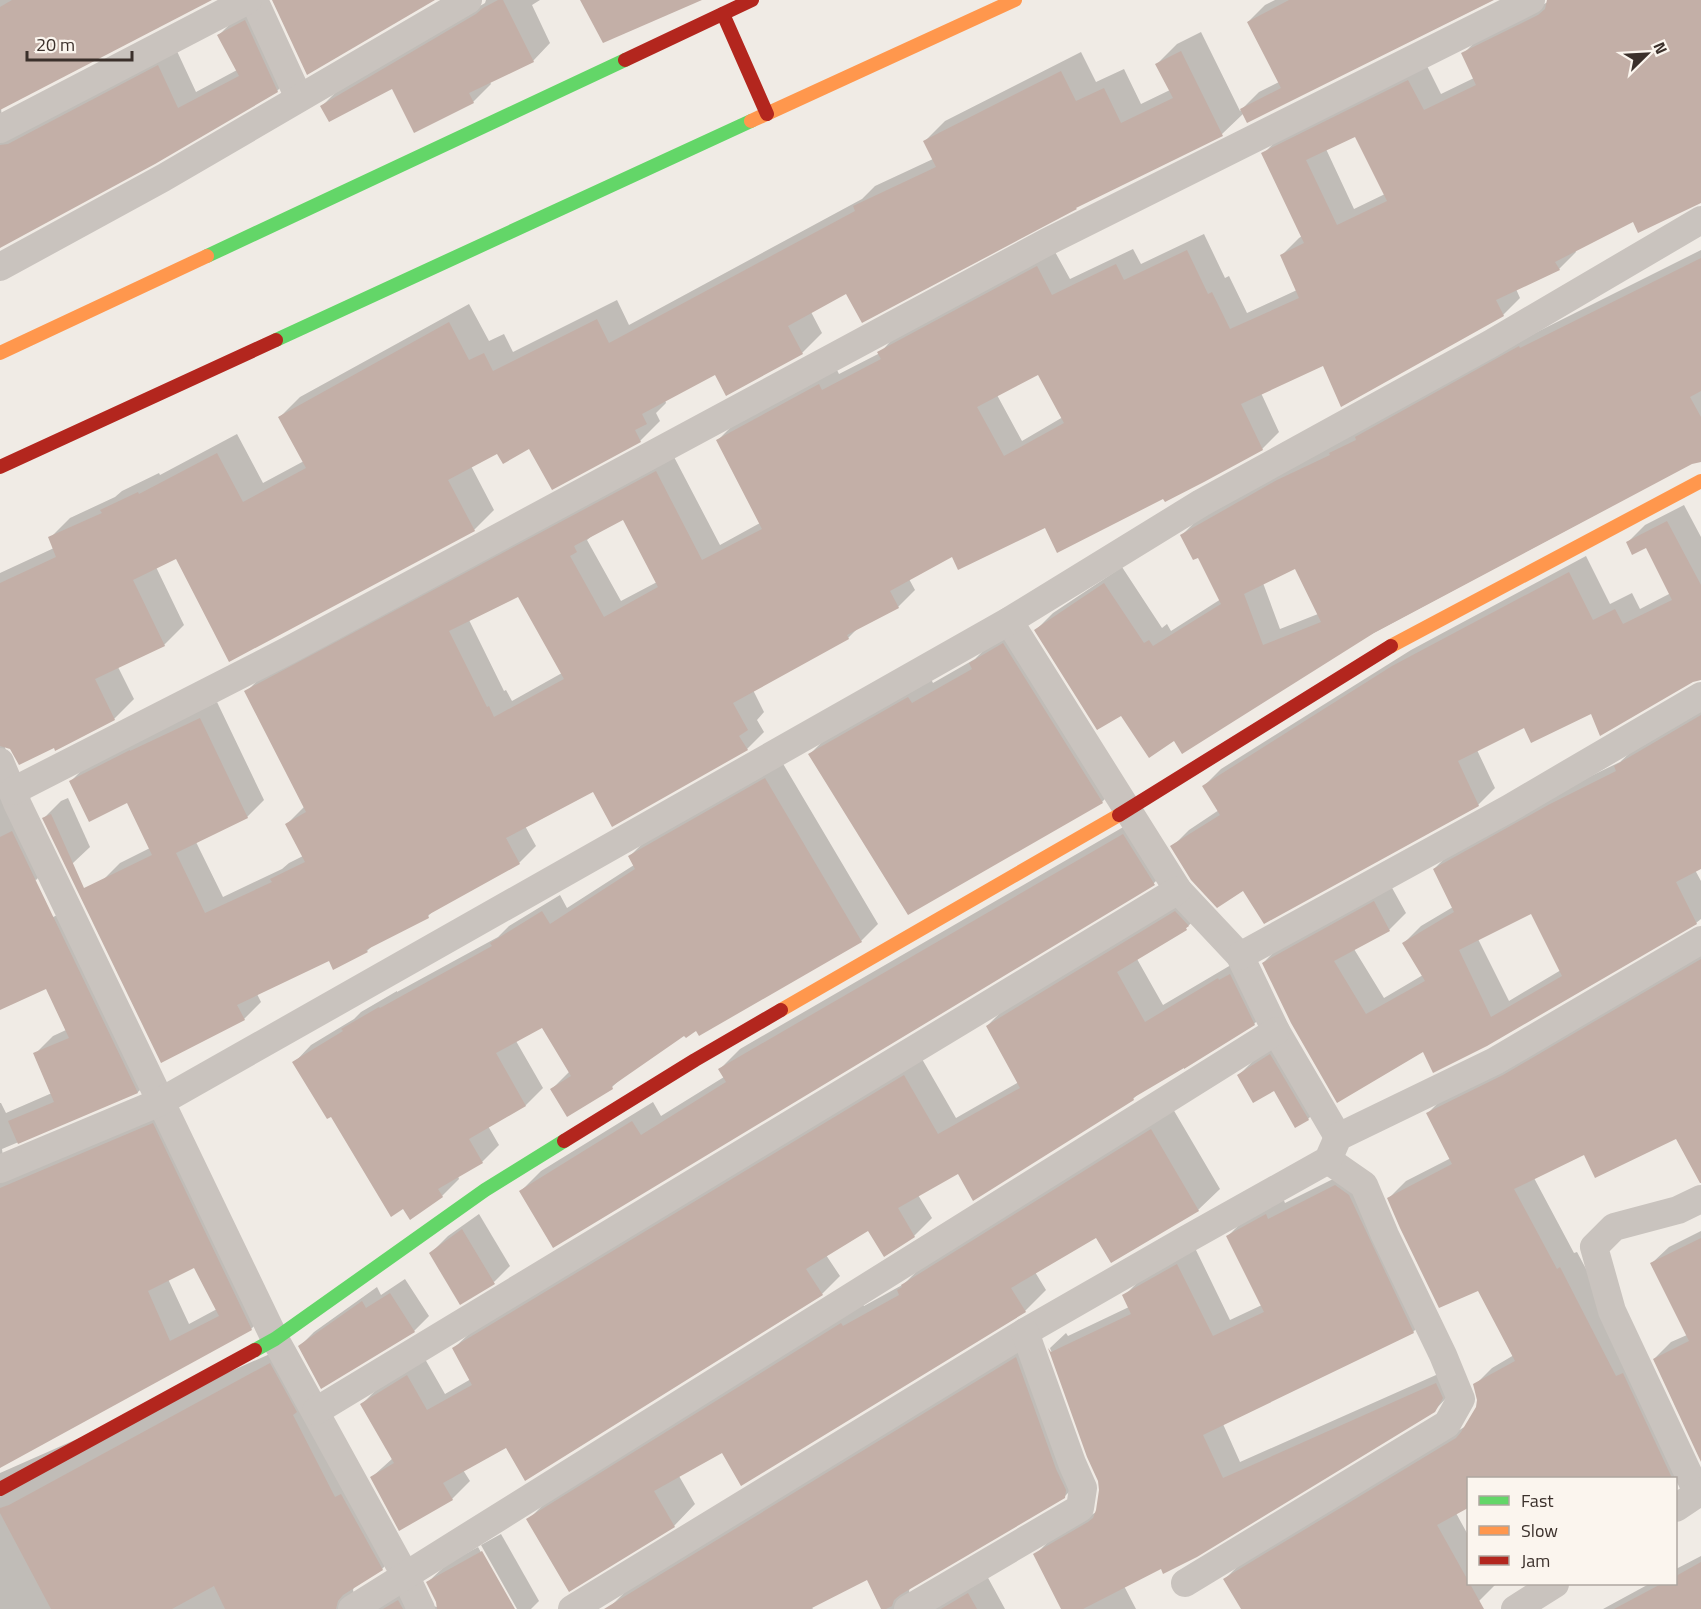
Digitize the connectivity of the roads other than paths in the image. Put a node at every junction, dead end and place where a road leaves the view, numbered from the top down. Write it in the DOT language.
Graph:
graph roads {
  1 [pos="248,0"];
  2 [pos="254,0"];
  3 [pos="468,0"];
  4 [pos="752,0"];
  5 [pos="1015,0"];
  6 [pos="1531,0"];
  7 [pos="723,14"];
  8 [pos="299,98"];
  9 [pos="767,114"];
  10 [pos="0,129"];
  11 [pos="1701,220"];
  12 [pos="0,267"];
  13 [pos="0,353"];
  14 [pos="0,467"];
  15 [pos="1701,481"];
  16 [pos="1009,621"];
  17 [pos="1701,696"];
  18 [pos="0,762"];
  19 [pos="10,804"];
  20 [pos="1128,810"];
  21 [pos="1178,890"];
  22 [pos="1701,940"];
  23 [pos="1240,956"];
  24 [pos="1276,1031"];
  25 [pos="160,1102"];
  26 [pos="1333,1149"];
  27 [pos="0,1169"];
  28 [pos="1701,1199"];
  29 [pos="1024,1332"];
  30 [pos="275,1339"];
  31 [pos="316,1411"];
  32 [pos="0,1489"];
  33 [pos="1691,1498"];
  34 [pos="405,1575"];
  35 [pos="1185,1583"];
  36 [pos="1553,1585"];
  37 [pos="352,1609"];
  38 [pos="421,1609"];
  39 [pos="572,1609"];
  40 [pos="908,1609"];
  41 [pos="1515,1609"];
  1 -- 10 [label="street"];
  2 -- 8 [label="street"];
  3 -- 8 [label="street"];
  4 -- 7 [label="street"];
  5 -- 9 [label="street"];
  6 -- 19 [label="street"];
  7 -- 9 [label="street"];
  7 -- 13 [label="street"];
  8 -- 12 [label="street"];
  9 -- 14 [label="street"];
  11 -- 16 [label="street"];
  15 -- 20 [label="street"];
  16 -- 20 [label="street"];
  16 -- 25 [label="street"];
  17 -- 23 [label="street"];
  18 -- 19 [label="street"];
  19 -- 25 [label="street"];
  20 -- 21 [label="street"];
  20 -- 30 [label="street"];
  21 -- 23 [label="street"];
  21 -- 31 [label="street"];
  22 -- 26 [label="street"];
  23 -- 24 [label="street"];
  24 -- 26 [label="street"];
  24 -- 34 [label="street"];
  25 -- 27 [label="street"];
  25 -- 30 [label="street"];
  26 -- 29 [label="street"];
  26 -- 35 [label="street"];
  28 -- 33 [label="street"];
  29 -- 39 [label="street"];
  29 -- 40 [label="street"];
  30 -- 31 [label="street"];
  30 -- 32 [label="street"];
  31 -- 34 [label="street"];
  34 -- 37 [label="street"];
  34 -- 38 [label="street"];
  36 -- 41 [label="street"];
}
